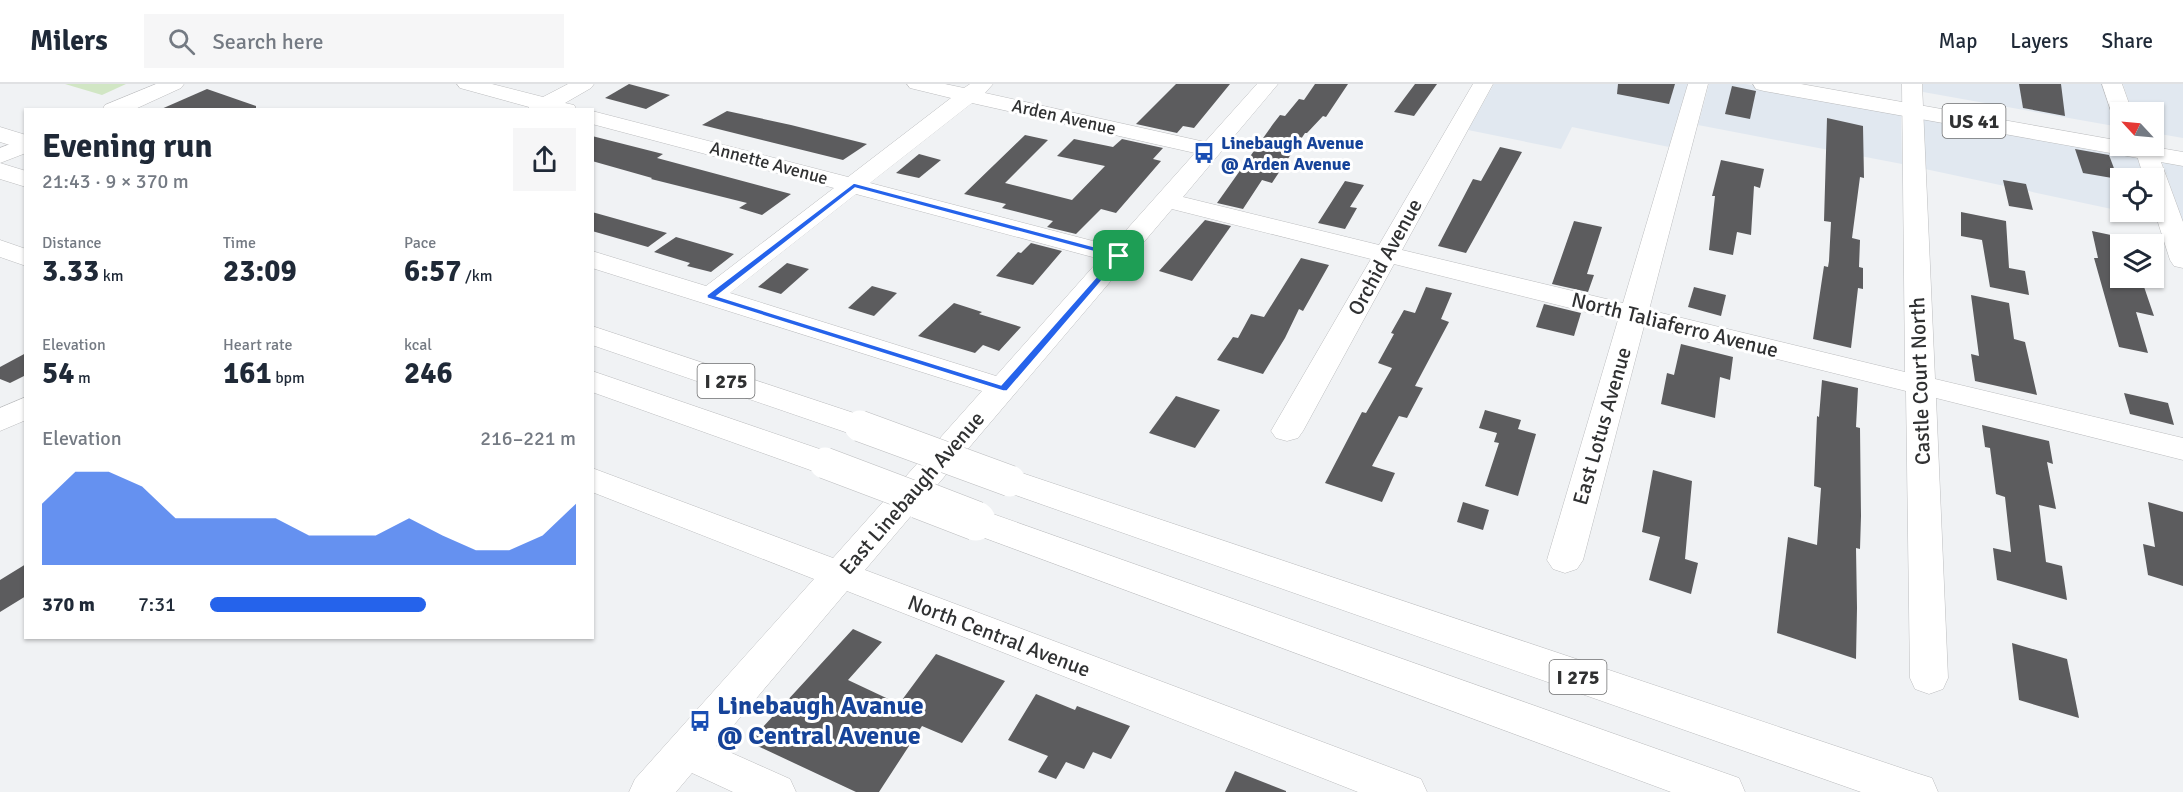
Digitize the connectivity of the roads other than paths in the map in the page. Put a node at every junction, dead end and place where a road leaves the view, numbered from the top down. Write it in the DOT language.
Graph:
graph roads {
  1 [pos="174,84"];
  2 [pos="467,84"];
  3 [pos="584,84"];
  4 [pos="918,84"];
  5 [pos="1268,84"];
  6 [pos="1483,84"];
  7 [pos="1698,84"];
  8 [pos="1764,84"];
  9 [pos="1836,84"];
  10 [pos="2112,84"];
  11 [pos="976,90"];
  12 [pos="1912,97"];
  13 [pos="2118,102"];
  14 [pos="118,108"];
  15 [pos="550,108"];
  16 [pos="594,118"];
  17 [pos="2110,132"];
  18 [pos="0,134"];
  19 [pos="2110,138"];
  20 [pos="24,143"];
  21 [pos="24,145"];
  22 [pos="2183,145"];
  23 [pos="2164,146"];
  24 [pos="1211,150"];
  25 [pos="2164,152"];
  26 [pos="0,156"];
  27 [pos="2152,156"];
  28 [pos="2183,159"];
  29 [pos="854,186"];
  30 [pos="1168,201"];
  31 [pos="1387,254"];
  32 [pos="1119,256"];
  33 [pos="594,260"];
  34 [pos="2183,260"];
  35 [pos="710,296"];
  36 [pos="1633,315"];
  37 [pos="594,336"];
  38 [pos="594,382"];
  39 [pos="1920,385"];
  40 [pos="1003,388"];
  41 [pos="24,408"];
  42 [pos="0,421"];
  43 [pos="1287,431"];
  44 [pos="2183,449"];
  45 [pos="594,480"];
  46 [pos="1565,560"];
  47 [pos="840,575"];
  48 [pos="1929,678"];
  49 [pos="686,751"];
  50 [pos="650,792"];
  51 [pos="776,792"];
  52 [pos="1406,792"];
  53 [pos="1723,792"];
  54 [pos="1916,792"];
  1 -- 14 [label="street"];
  2 -- 15 [label="street"];
  3 -- 15 [label="street"];
  4 -- 11 [label="street, Arden Avenue"];
  5 -- 24 [label="street, East Linebaugh Avenue"];
  6 -- 31 [label="street, Orchid Avenue"];
  7 -- 36 [label="street, East Lotus Avenue"];
  8 -- 12 [label="main road, US 41"];
  9 -- 12 [label="main road, US 41"];
  10 -- 13 [label="street"];
  11 -- 24 [label="street, Arden Avenue"];
  11 -- 29 [label="street"];
  12 -- 17 [label="main road, US 41"];
  12 -- 19 [label="main road, US 41"];
  12 -- 39 [label="street, Castle Court North"];
  16 -- 29 [label="street, Annette Avenue"];
  18 -- 20 [label="main road"];
  21 -- 26 [label="street"];
  22 -- 23 [label="main road, US 41"];
  24 -- 30 [label="street, East Linebaugh Avenue"];
  25 -- 28 [label="main road, US 41"];
  27 -- 34 [label="street"];
  29 -- 32 [label="street, Annette Avenue"];
  29 -- 35 [label="street"];
  30 -- 31 [label="street, North Taliaferro Avenue"];
  30 -- 32 [label="street, East Linebaugh Avenue"];
  31 -- 36 [label="street, North Taliaferro Avenue"];
  31 -- 43 [label="street, Orchid Avenue"];
  32 -- 40 [label="street, East Linebaugh Avenue"];
  33 -- 35 [label="street"];
  35 -- 40 [label="street"];
  36 -- 39 [label="street, North Taliaferro Avenue"];
  36 -- 46 [label="street, East Lotus Avenue"];
  37 -- 54 [label="main road, I 275, bridge"];
  38 -- 53 [label="main road, I 275, bridge"];
  39 -- 44 [label="street, North Taliaferro Avenue"];
  39 -- 48 [label="street, Castle Court North"];
  40 -- 47 [label="street, East Linebaugh Avenue"];
  41 -- 42 [label="street"];
  45 -- 47 [label="street, North Central Avenue"];
  47 -- 49 [label="street, East Linebaugh Avenue"];
  47 -- 52 [label="street, North Central Avenue"];
  49 -- 50 [label="street, East Linebaugh Avenue"];
  49 -- 51 [label="street"];
}
